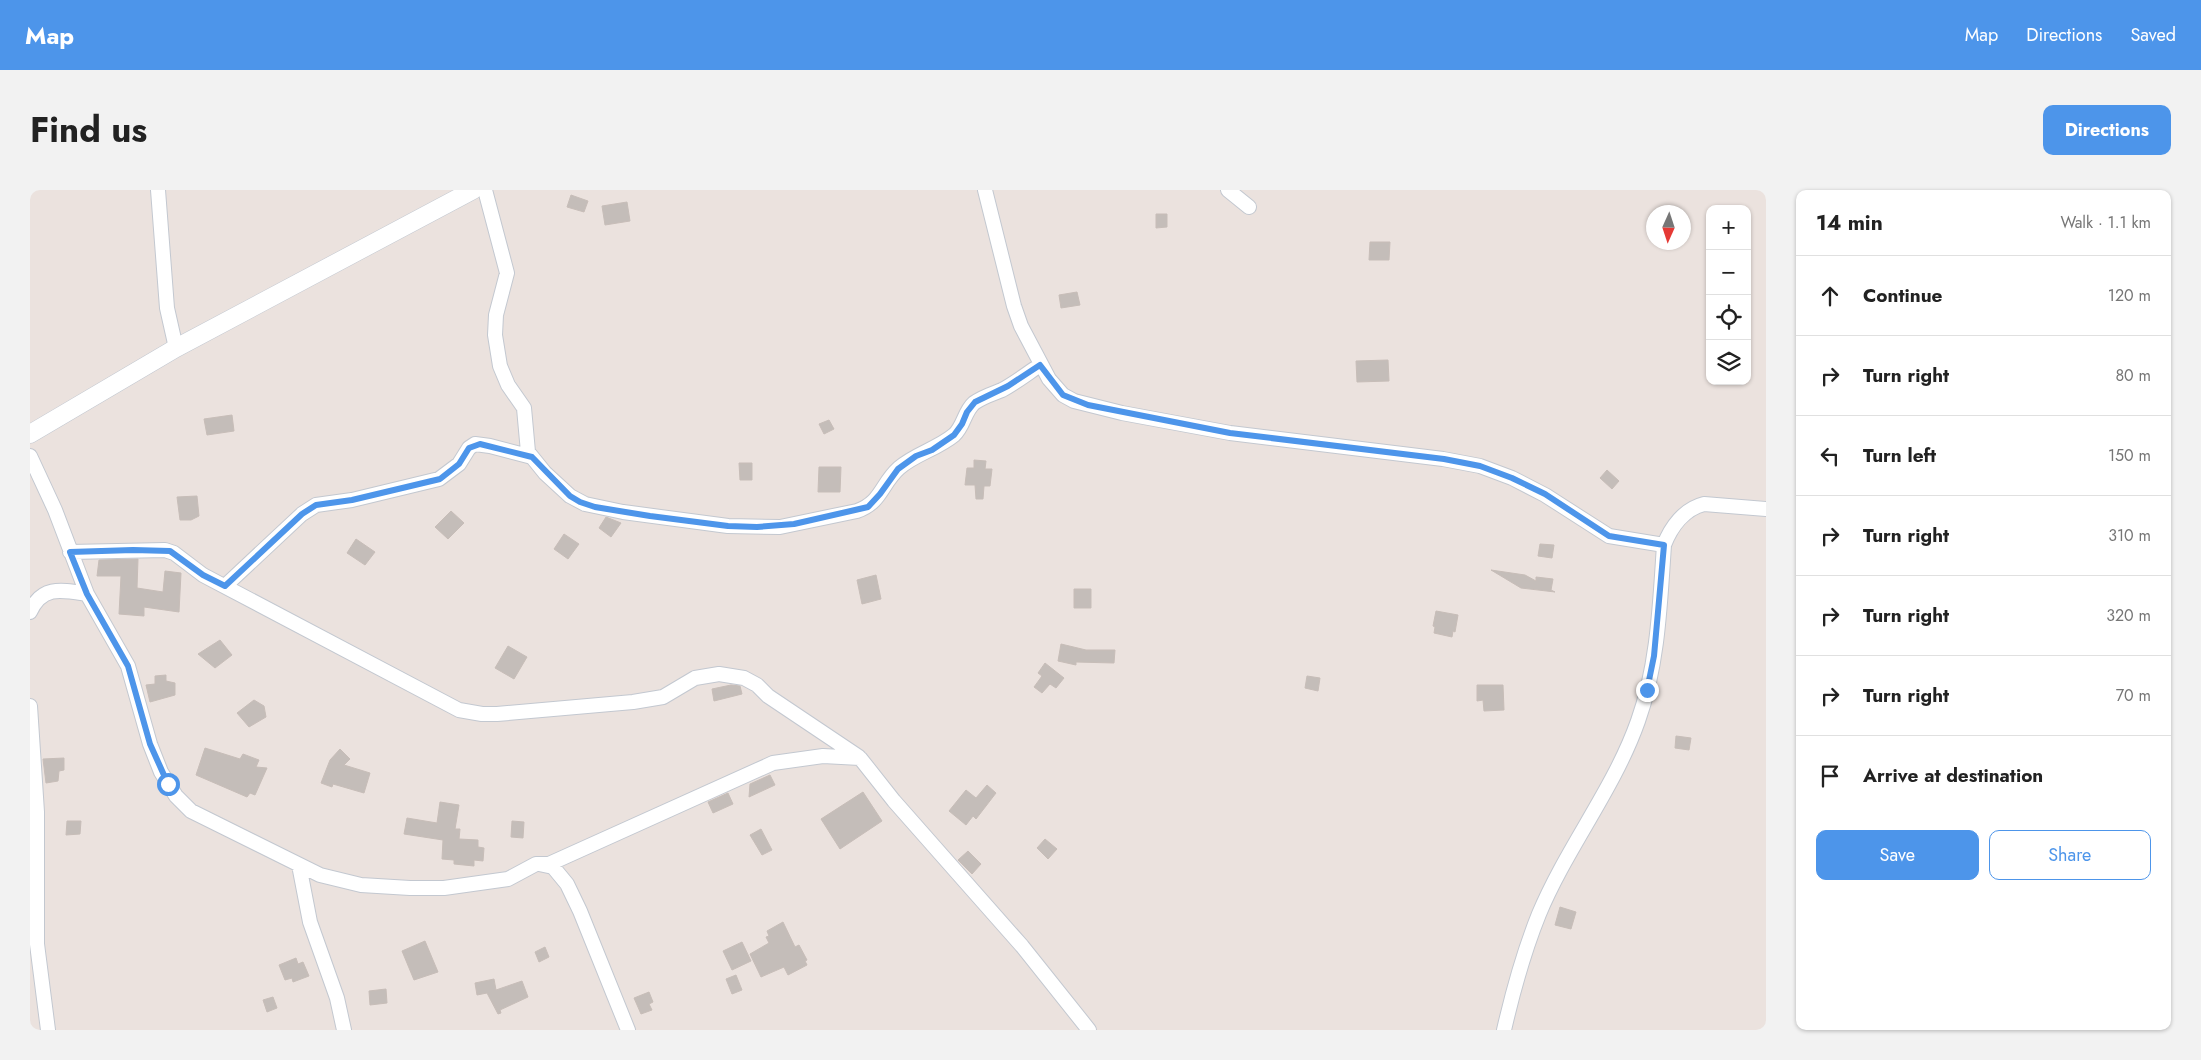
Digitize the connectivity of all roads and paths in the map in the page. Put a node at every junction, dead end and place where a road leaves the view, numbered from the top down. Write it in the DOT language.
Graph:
graph roads {
  1 [pos="158,190"];
  2 [pos="473,190"];
  3 [pos="485,190"];
  4 [pos="984,190"];
  5 [pos="1228,190"];
  6 [pos="1249,207"];
  7 [pos="176,348"];
  8 [pos="1040,365"];
  9 [pos="30,434"];
  10 [pos="30,456"];
  11 [pos="532,457"];
  12 [pos="1766,509"];
  13 [pos="1664,545"];
  14 [pos="70,552"];
  15 [pos="225,586"];
  16 [pos="87,594"];
  17 [pos="30,612"];
  18 [pos="30,706"];
  19 [pos="860,758"];
  20 [pos="299,864"];
  21 [pos="536,864"];
  22 [pos="48,1030"];
  23 [pos="344,1030"];
  24 [pos="628,1030"];
  25 [pos="1088,1030"];
  26 [pos="1504,1030"];
  1 -- 7 [label="street"];
  2 -- 7 [label="street"];
  3 -- 11 [label="street"];
  4 -- 8 [label="street"];
  5 -- 6 [label="street"];
  7 -- 9 [label="street"];
  8 -- 11 [label="street"];
  8 -- 13 [label="street"];
  10 -- 14 [label="street"];
  11 -- 15 [label="street"];
  12 -- 13 [label="street"];
  13 -- 26 [label="street"];
  14 -- 15 [label="street"];
  14 -- 16 [label="street"];
  15 -- 19 [label="street"];
  16 -- 17 [label="street"];
  16 -- 20 [label="street"];
  18 -- 22 [label="street"];
  19 -- 21 [label="street"];
  19 -- 25 [label="street"];
  20 -- 21 [label="street"];
  20 -- 23 [label="street"];
  21 -- 24 [label="street"];
}
